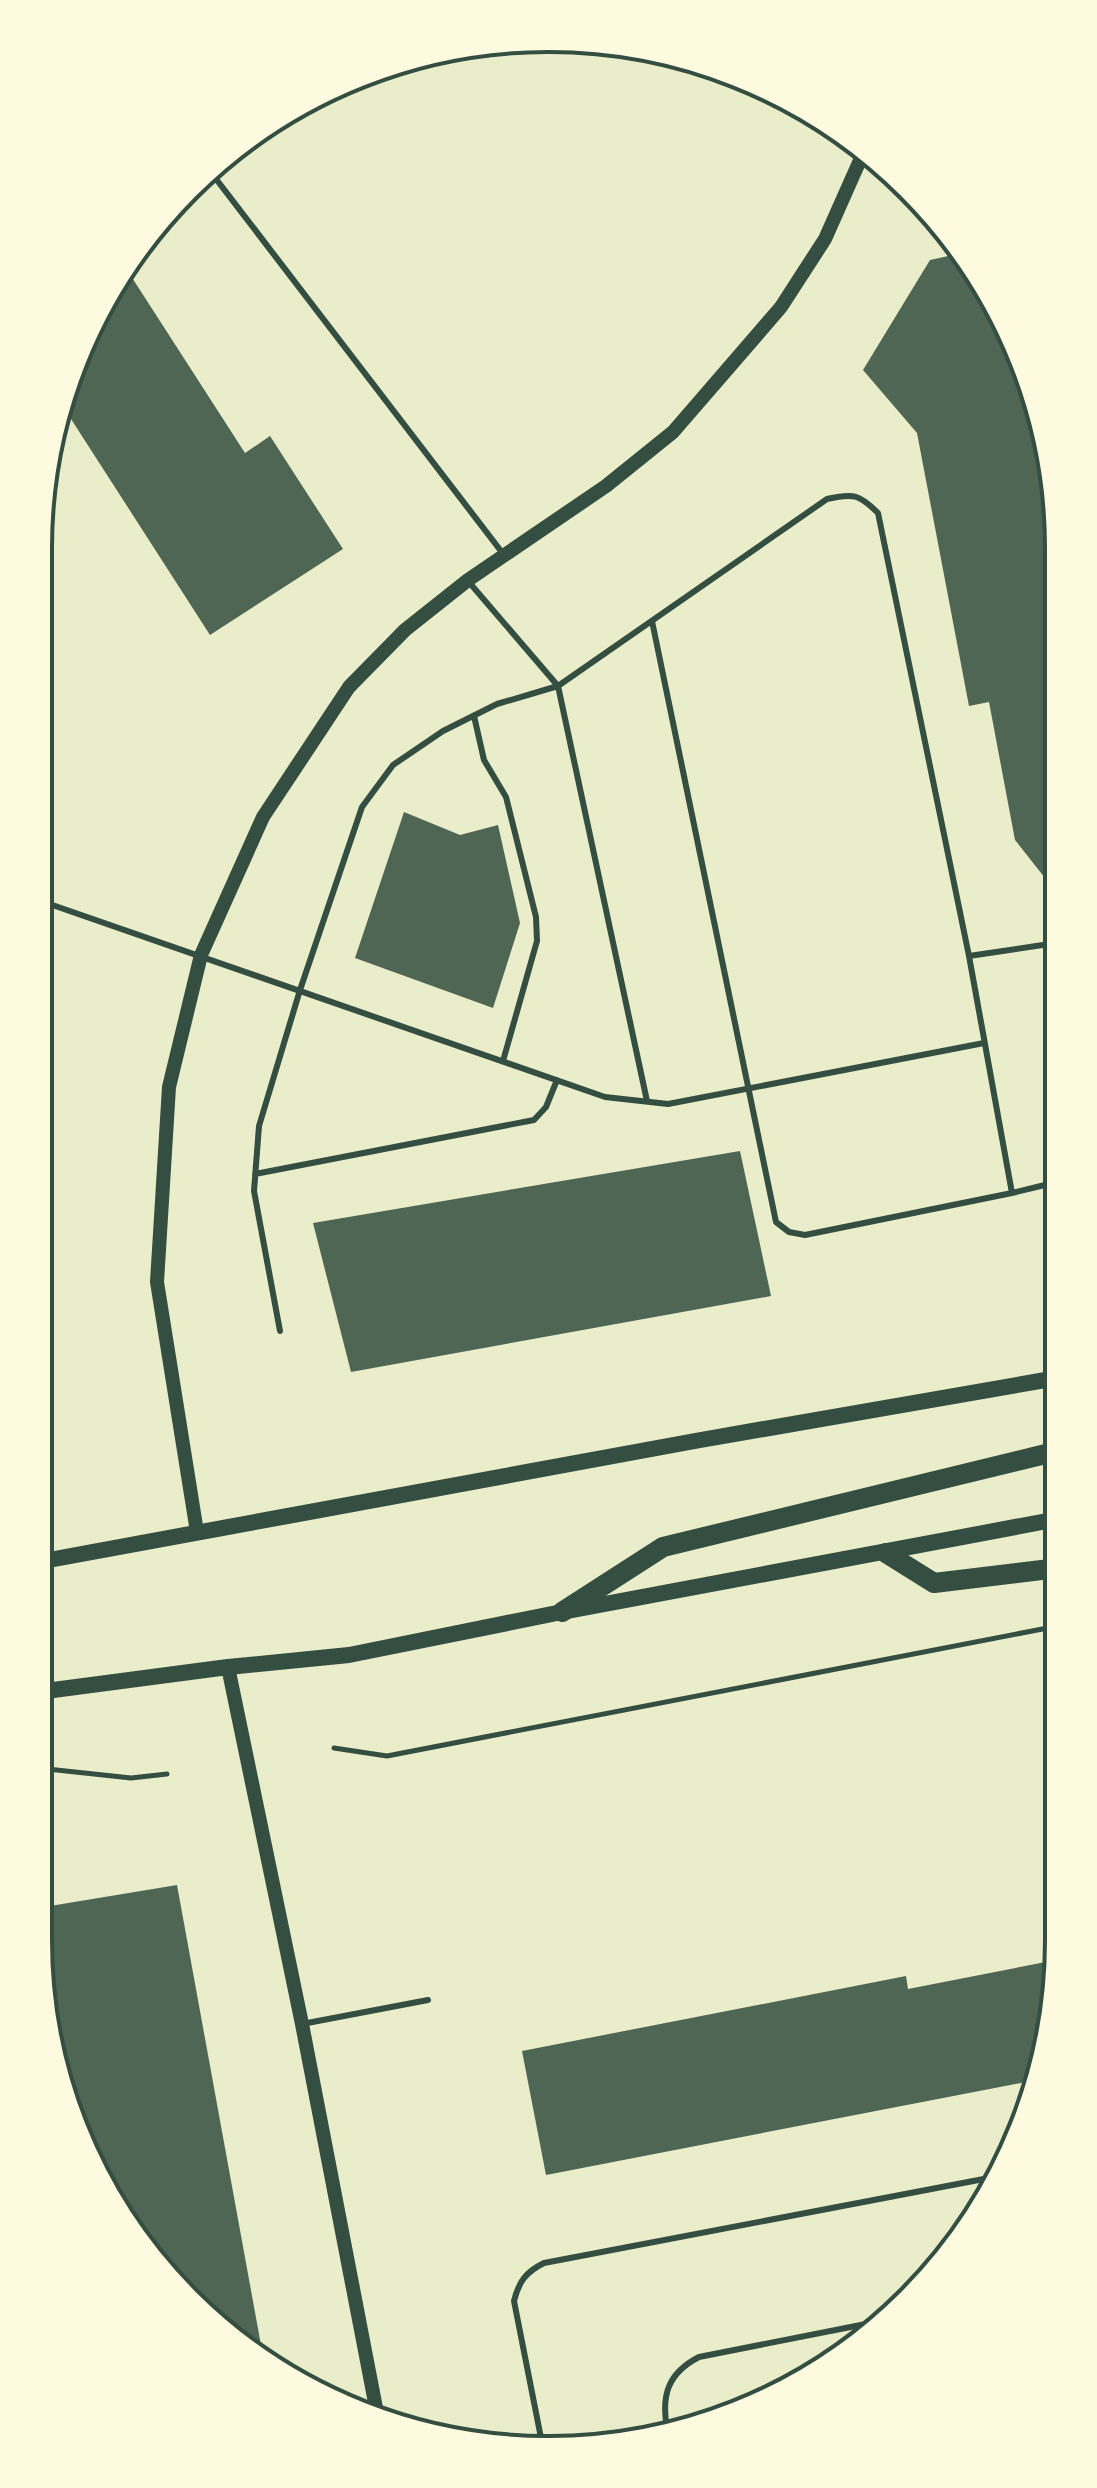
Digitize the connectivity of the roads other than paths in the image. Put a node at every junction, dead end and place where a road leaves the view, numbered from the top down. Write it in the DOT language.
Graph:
graph roads {
  1 [pos="859,162"];
  2 [pos="216,179"];
  3 [pos="504,555"];
  4 [pos="468,580"];
  5 [pos="652,621"];
  6 [pos="558,686"];
  7 [pos="474,716"];
  8 [pos="52,905"];
  9 [pos="1045,945"];
  10 [pos="201,955"];
  11 [pos="969,956"];
  12 [pos="300,990"];
  13 [pos="984,1043"];
  14 [pos="503,1061"];
  15 [pos="557,1080"];
  16 [pos="747,1089"];
  17 [pos="647,1101"];
  18 [pos="255,1174"];
  19 [pos="1045,1185"];
  20 [pos="1012,1193"];
  21 [pos="280,1331"];
  22 [pos="1045,1380"];
  23 [pos="1045,1454"];
  24 [pos="1045,1522"];
  25 [pos="197,1532"];
  26 [pos="886,1553"];
  27 [pos="52,1559"];
  28 [pos="1045,1570"];
  29 [pos="562,1612"];
  30 [pos="228,1667"];
  31 [pos="52,1690"];
  32 [pos="428,2000"];
  33 [pos="302,2024"];
  34 [pos="983,2179"];
  35 [pos="861,2325"];
  36 [pos="375,2405"];
  37 [pos="666,2421"];
  38 [pos="541,2436"];
  1 -- 3 [label="street"];
  2 -- 3 [label="lane"];
  3 -- 4 [label="street"];
  4 -- 6 [label="lane"];
  4 -- 10 [label="street"];
  5 -- 6 [label="lane"];
  5 -- 11 [label="lane"];
  5 -- 16 [label="lane"];
  6 -- 7 [label="lane"];
  6 -- 17 [label="lane"];
  7 -- 12 [label="lane"];
  7 -- 14 [label="lane"];
  8 -- 10 [label="lane"];
  9 -- 11 [label="lane"];
  10 -- 12 [label="lane"];
  10 -- 25 [label="street"];
  11 -- 13 [label="lane"];
  12 -- 14 [label="lane"];
  12 -- 18 [label="lane"];
  13 -- 16 [label="lane"];
  13 -- 20 [label="lane"];
  14 -- 15 [label="lane"];
  15 -- 17 [label="lane"];
  15 -- 18 [label="lane"];
  16 -- 17 [label="lane"];
  16 -- 20 [label="lane"];
  18 -- 21 [label="lane"];
  19 -- 20 [label="lane"];
  22 -- 25 [label="main road"];
  23 -- 29 [label="main road"];
  24 -- 26 [label="main road"];
  25 -- 27 [label="main road"];
  26 -- 28 [label="main road"];
  26 -- 29 [label="main road"];
  29 -- 30 [label="main road"];
  30 -- 31 [label="main road"];
  30 -- 33 [label="street"];
  32 -- 33 [label="lane"];
  33 -- 36 [label="street"];
  34 -- 38 [label="lane"];
  35 -- 37 [label="lane"];
}
